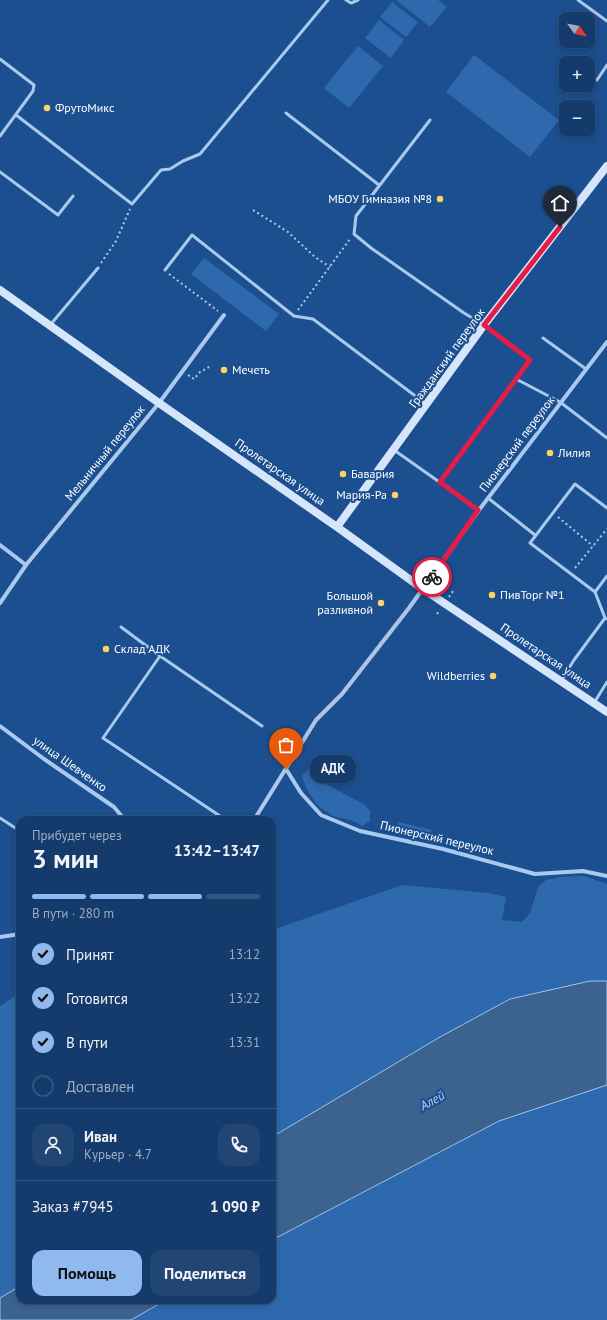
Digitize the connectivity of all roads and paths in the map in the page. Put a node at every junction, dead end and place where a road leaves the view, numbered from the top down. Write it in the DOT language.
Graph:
graph roads {
  1 [pos="328,0"];
  2 [pos="346,0"];
  3 [pos="358,0"];
  4 [pos="578,0"];
  5 [pos="607,21"];
  6 [pos="0,59"];
  7 [pos="607,65"];
  8 [pos="597,80"];
  9 [pos="286,113"];
  10 [pos="16,115"];
  11 [pos="430,120"];
  12 [pos="0,136"];
  13 [pos="607,166"];
  14 [pos="0,172"];
  15 [pos="379,185"];
  16 [pos="73,196"];
  17 [pos="132,204"];
  18 [pos="253,210"];
  19 [pos="354,234"];
  20 [pos="98,268"];
  21 [pos="330,268"];
  22 [pos="165,270"];
  23 [pos="0,290"];
  24 [pos="224,315"];
  25 [pos="294,316"];
  26 [pos="484,325"];
  27 [pos="50,326"];
  28 [pos="543,338"];
  29 [pos="607,342"];
  30 [pos="211,366"];
  31 [pos="586,369"];
  32 [pos="183,371"];
  33 [pos="516,379"];
  34 [pos="560,402"];
  35 [pos="160,403"];
  36 [pos="427,405"];
  37 [pos="607,438"];
  38 [pos="394,450"];
  39 [pos="440,482"];
  40 [pos="488,498"];
  41 [pos="607,508"];
  42 [pos="478,510"];
  43 [pos="553,512"];
  44 [pos="337,527"];
  45 [pos="607,529"];
  46 [pos="535,535"];
  47 [pos="0,545"];
  48 [pos="593,546"];
  49 [pos="26,566"];
  50 [pos="570,574"];
  51 [pos="607,576"];
  52 [pos="423,590"];
  53 [pos="594,592"];
  54 [pos="0,603"];
  55 [pos="606,619"];
  56 [pos="121,627"];
  57 [pos="160,656"];
  58 [pos="561,680"];
  59 [pos="607,682"];
  60 [pos="594,703"];
  61 [pos="607,712"];
  62 [pos="0,726"];
  63 [pos="262,726"];
  64 [pos="286,769"];
  65 [pos="122,816"];
  66 [pos="220,816"];
  67 [pos="257,816"];
  68 [pos="0,818"];
  69 [pos="16,828"];
  70 [pos="607,876"];
  71 [pos="16,935"];
  72 [pos="0,937"];
  1 -- 17 [label="lane"];
  2 -- 3 [label="lane"];
  4 -- 5 [label="lane"];
  6 -- 10 [label="lane"];
  7 -- 8 [label="lane"];
  9 -- 15 [label="lane"];
  10 -- 12 [label="lane"];
  10 -- 17 [label="lane"];
  11 -- 15 [label="lane"];
  13 -- 26 [label="main road, Гражданский переулок"];
  14 -- 16 [label="lane"];
  15 -- 19 [label="lane"];
  17 -- 20 [label="path"];
  18 -- 21 [label="path"];
  19 -- 21 [label="path"];
  19 -- 26 [label="lane"];
  20 -- 27 [label="lane"];
  21 -- 25 [label="path"];
  22 -- 24 [label="path"];
  22 -- 25 [label="lane"];
  23 -- 27 [label="main road, Пролетарская улица"];
  24 -- 32 [label="street, Мельничный переулок"];
  25 -- 36 [label="lane"];
  26 -- 33 [label="lane"];
  26 -- 36 [label="main road, Гражданский переулок"];
  27 -- 35 [label="main road, Пролетарская улица"];
  28 -- 31 [label="lane"];
  29 -- 31 [label="street, Пионерский переулок"];
  30 -- 32 [label="path"];
  31 -- 34 [label="street, Пионерский переулок"];
  32 -- 35 [label="street, Мельничный переулок"];
  33 -- 34 [label="lane"];
  33 -- 39 [label="lane"];
  34 -- 37 [label="lane"];
  34 -- 40 [label="street, Пионерский переулок"];
  35 -- 44 [label="main road, Пролетарская улица"];
  35 -- 49 [label="street, Мельничный переулок"];
  36 -- 38 [label="main road, Гражданский переулок"];
  38 -- 39 [label="lane"];
  38 -- 44 [label="main road, Гражданский переулок"];
  39 -- 42 [label="lane"];
  40 -- 42 [label="street, Пионерский переулок"];
  40 -- 46 [label="lane"];
  41 -- 43 [label="lane"];
  42 -- 52 [label="street, Пионерский переулок"];
  43 -- 46 [label="lane"];
  43 -- 48 [label="path"];
  44 -- 52 [label="main road, Пролетарская улица"];
  45 -- 48 [label="path"];
  46 -- 50 [label="lane"];
  47 -- 49 [label="street"];
  48 -- 50 [label="path"];
  49 -- 54 [label="street, Мельничный переулок"];
  50 -- 53 [label="lane"];
  51 -- 53 [label="lane"];
  52 -- 58 [label="main road, Пролетарская улица"];
  52 -- 64 [label="street, Пионерский переулок"];
  53 -- 55 [label="lane"];
  55 -- 58 [label="lane"];
  56 -- 57 [label="lane"];
  57 -- 63 [label="lane"];
  57 -- 66 [label="lane"];
  58 -- 60 [label="main road, Пролетарская улица"];
  59 -- 60 [label="lane"];
  60 -- 61 [label="main road, Пролетарская улица"];
  62 -- 65 [label="street, улица Шевченко"];
  64 -- 67 [label="street, Пионерский переулок"];
  64 -- 70 [label="street, Пионерский переулок"];
  68 -- 69 [label="lane"];
  71 -- 72 [label="street"];
}
